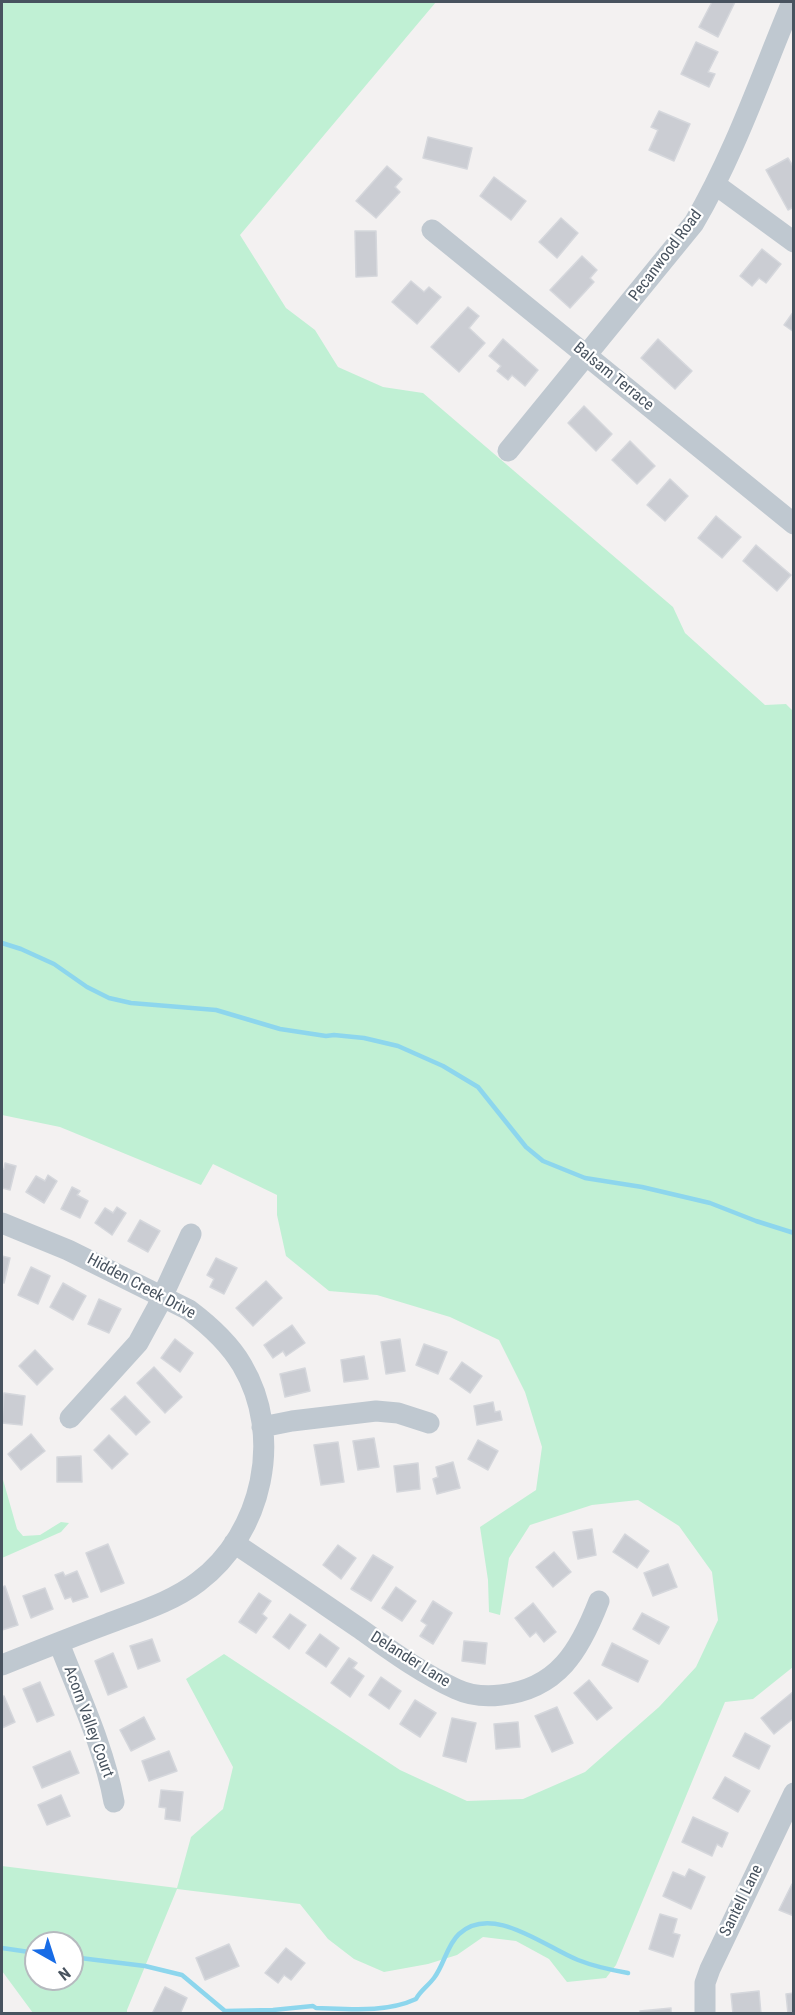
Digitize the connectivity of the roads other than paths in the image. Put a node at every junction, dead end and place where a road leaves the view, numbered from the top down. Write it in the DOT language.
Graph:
graph roads {
  1 [pos="792,2"];
  2 [pos="716,185"];
  3 [pos="432,230"];
  4 [pos="794,242"];
  5 [pos="587,356"];
  6 [pos="508,451"];
  7 [pos="794,524"];
  8 [pos="2,1223"];
  9 [pos="191,1234"];
  10 [pos="163,1296"];
  11 [pos="70,1418"];
  12 [pos="429,1423"];
  13 [pos="262,1427"];
  14 [pos="234,1544"];
  15 [pos="599,1601"];
  16 [pos="59,1643"];
  17 [pos="2,1665"];
  18 [pos="794,1793"];
  19 [pos="114,1803"];
  20 [pos="705,2013"];
  1 -- 2 [label="street, Pecanwood Road"];
  2 -- 4 [label="street"];
  2 -- 5 [label="street, Pecanwood Road"];
  3 -- 5 [label="street, Balsam Terrace"];
  5 -- 6 [label="street, Pecanwood Road"];
  5 -- 7 [label="street, Balsam Terrace"];
  8 -- 10 [label="street, Hidden Creek Drive"];
  9 -- 10 [label="street"];
  10 -- 11 [label="street"];
  10 -- 13 [label="street, Hidden Creek Drive"];
  12 -- 13 [label="street"];
  13 -- 14 [label="street, Hidden Creek Drive"];
  14 -- 15 [label="street, Delander Lane"];
  14 -- 16 [label="street, Hidden Creek Drive"];
  16 -- 17 [label="street, Hidden Creek Drive"];
  16 -- 19 [label="street, Acorn Valley Court"];
  18 -- 20 [label="street, Santell Lane"];
}
